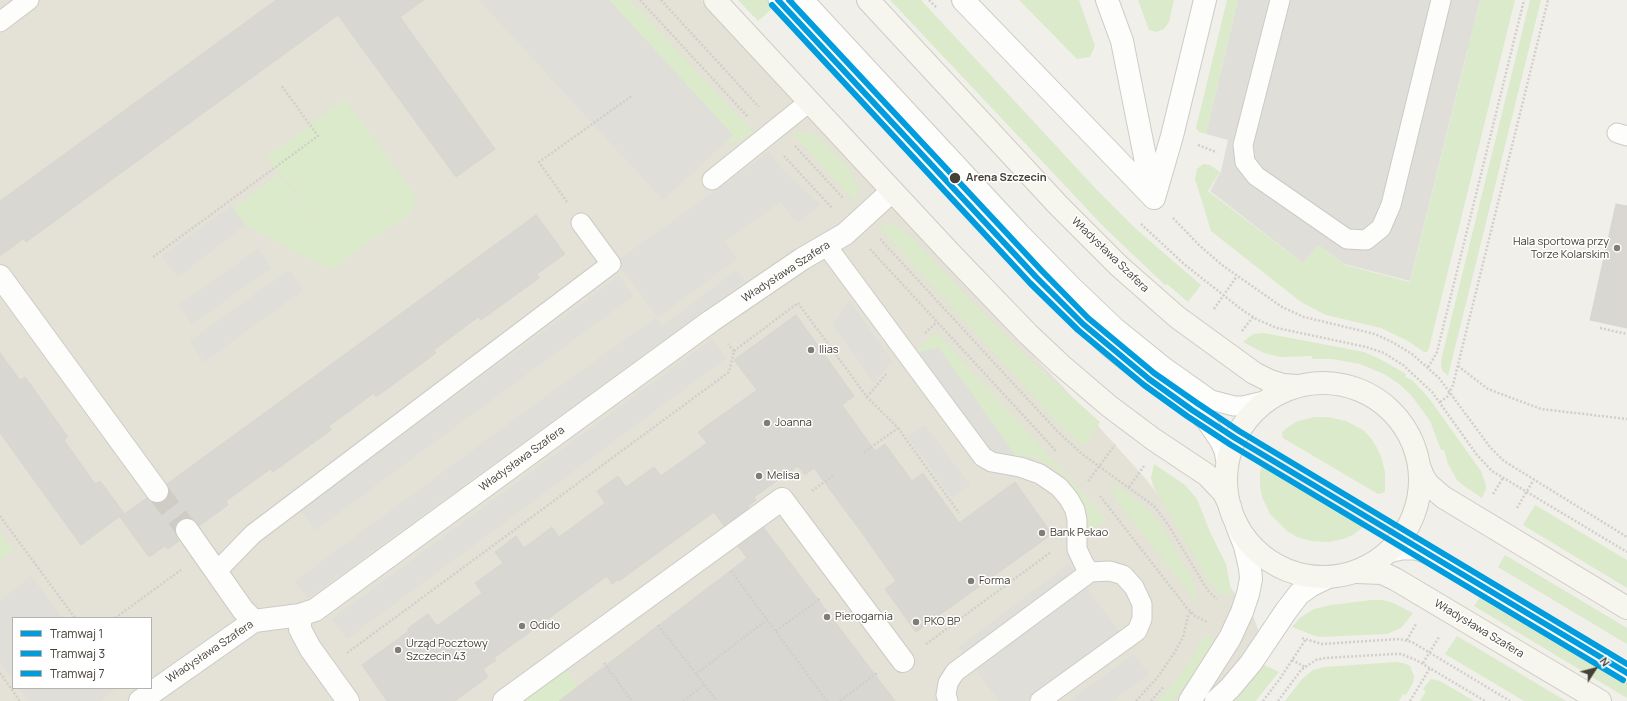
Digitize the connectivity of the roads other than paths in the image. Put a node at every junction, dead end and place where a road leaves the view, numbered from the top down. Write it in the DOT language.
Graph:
graph roads {
  1 [pos="29,0"];
  2 [pos="715,0"];
  3 [pos="778,0"];
  4 [pos="804,0"];
  5 [pos="868,0"];
  6 [pos="963,0"];
  7 [pos="1107,0"];
  8 [pos="1205,0"];
  9 [pos="1280,0"];
  10 [pos="1441,0"];
  11 [pos="0,22"];
  12 [pos="809,102"];
  13 [pos="712,180"];
  14 [pos="892,191"];
  15 [pos="1154,198"];
  16 [pos="581,223"];
  17 [pos="826,245"];
  18 [pos="0,276"];
  19 [pos="1297,386"];
  20 [pos="1268,400"];
  21 [pos="1419,465"];
  22 [pos="1227,467"];
  23 [pos="157,491"];
  24 [pos="1230,506"];
  25 [pos="1238,526"];
  26 [pos="186,530"];
  27 [pos="1388,553"];
  28 [pos="217,571"];
  29 [pos="1090,572"];
  30 [pos="1355,572"];
  31 [pos="1328,577"];
  32 [pos="1627,608"];
  33 [pos="300,615"];
  34 [pos="254,621"];
  35 [pos="901,658"];
  36 [pos="1627,673"];
  37 [pos="140,701"];
  38 [pos="348,701"];
  39 [pos="504,701"];
  40 [pos="948,701"];
  41 [pos="1040,701"];
  42 [pos="1190,701"];
  43 [pos="1216,701"];
  44 [pos="1600,701"];
  1 -- 11 [label="lane"];
  2 -- 12 [label="main road"];
  3 -- 22 [label="lane"];
  4 -- 20 [label="lane"];
  5 -- 19 [label="main road, Władysława Szafera"];
  6 -- 15 [label="street"];
  7 -- 15 [label="street"];
  8 -- 15 [label="street"];
  9 -- 10 [label="lane"];
  12 -- 13 [label="lane"];
  12 -- 14 [label="main road"];
  14 -- 17 [label="street, Władysława Szafera"];
  14 -- 24 [label="main road"];
  16 -- 28 [label="lane"];
  17 -- 29 [label="lane"];
  17 -- 33 [label="street, Władysława Szafera"];
  18 -- 23 [label="street"];
  19 -- 20 [label="main road"];
  19 -- 21 [label="main road"];
  20 -- 22 [label="main road"];
  21 -- 27 [label="main road"];
  21 -- 32 [label="main road"];
  22 -- 24 [label="main road"];
  24 -- 25 [label="main road"];
  25 -- 31 [label="main road"];
  25 -- 42 [label="street"];
  26 -- 28 [label="street"];
  27 -- 30 [label="main road"];
  27 -- 36 [label="lane"];
  28 -- 34 [label="street"];
  29 -- 40 [label="lane"];
  29 -- 41 [label="lane"];
  30 -- 31 [label="main road"];
  30 -- 44 [label="main road, Władysława Szafera"];
  31 -- 43 [label="street"];
  33 -- 34 [label="street, Władysława Szafera"];
  33 -- 38 [label="street"];
  34 -- 37 [label="street, Władysława Szafera"];
  35 -- 39 [label="street"];
}
